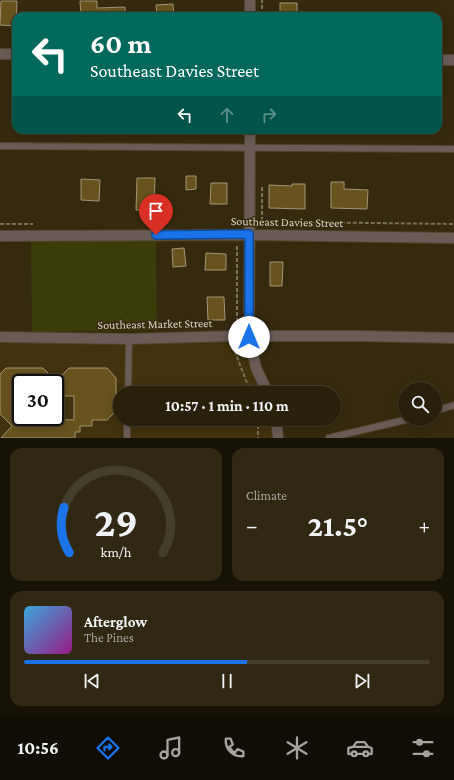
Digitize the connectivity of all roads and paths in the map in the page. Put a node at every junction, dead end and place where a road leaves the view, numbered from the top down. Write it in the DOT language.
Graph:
graph roads {
  1 [pos="250,0"];
  2 [pos="262,0"];
  3 [pos="250,12"];
  4 [pos="262,12"];
  5 [pos="0,54"];
  6 [pos="12,54"];
  7 [pos="442,60"];
  8 [pos="454,60"];
  9 [pos="250,134"];
  10 [pos="0,146"];
  11 [pos="250,147"];
  12 [pos="454,149"];
  13 [pos="234,234"];
  14 [pos="249,234"];
  15 [pos="0,236"];
  16 [pos="454,238"];
  17 [pos="237,321"];
  18 [pos="0,337"];
  19 [pos="249,337"];
  20 [pos="454,338"];
  21 [pos="129,339"];
  22 [pos="128,386"];
  23 [pos="265,386"];
  24 [pos="454,405"];
  25 [pos="442,409"];
  26 [pos="398,422"];
  27 [pos="127,426"];
  28 [pos="258,426"];
  29 [pos="277,426"];
  30 [pos="127,438"];
  31 [pos="258,438"];
  32 [pos="278,438"];
  33 [pos="329,438"];
  1 -- 3 [label="street"];
  2 -- 4 [label="path"];
  5 -- 6 [label="street"];
  7 -- 8 [label="street"];
  9 -- 11 [label="street"];
  10 -- 11 [label="lane"];
  11 -- 12 [label="lane"];
  11 -- 14 [label="street"];
  13 -- 14 [label="street, Southeast Davies Street"];
  13 -- 15 [label="street, Southeast Davies Street"];
  13 -- 17 [label="path"];
  14 -- 16 [label="street, Southeast Davies Street"];
  14 -- 19 [label="street"];
  18 -- 21 [label="street, Southeast Market Street"];
  19 -- 20 [label="street, Southeast Market Street"];
  19 -- 21 [label="street, Southeast Market Street"];
  19 -- 23 [label="street"];
  21 -- 22 [label="lane"];
  24 -- 25 [label="lane"];
  26 -- 33 [label="lane"];
  27 -- 30 [label="lane"];
  28 -- 31 [label="path"];
  29 -- 32 [label="street"];
}
